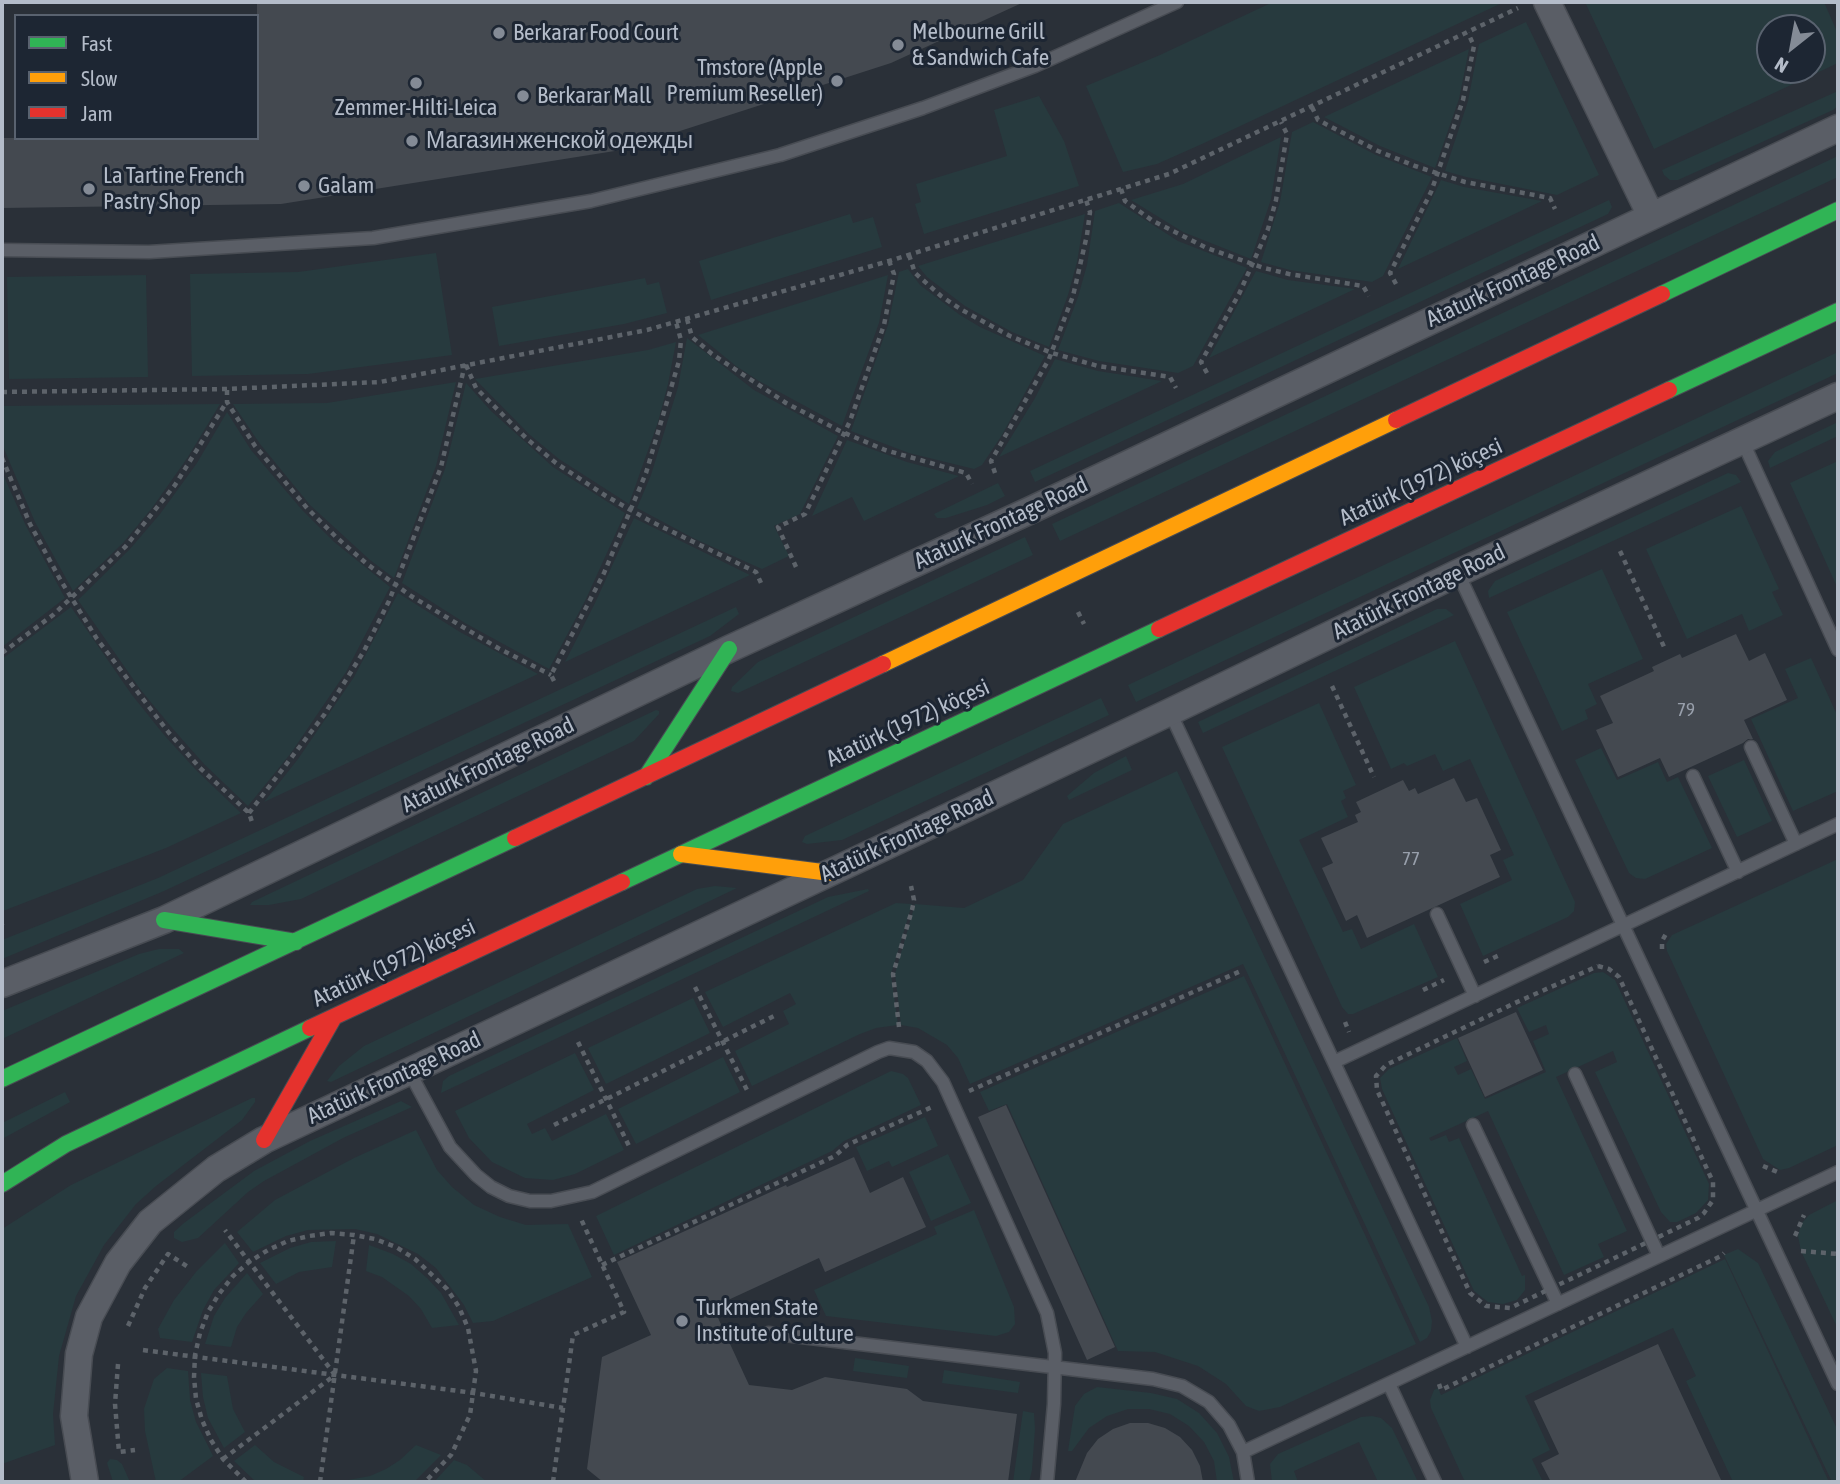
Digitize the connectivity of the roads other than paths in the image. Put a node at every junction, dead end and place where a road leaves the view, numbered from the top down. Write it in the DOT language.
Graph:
graph roads {
  1 [pos="1177,2"];
  2 [pos="1547,2"];
  3 [pos="1838,128"];
  4 [pos="1838,210"];
  5 [pos="1651,216"];
  6 [pos="2,250"];
  7 [pos="1838,312"];
  8 [pos="1838,396"];
  9 [pos="1742,440"];
  10 [pos="1458,573"];
  11 [pos="729,649"];
  12 [pos="1838,650"];
  13 [pos="1170,712"];
  14 [pos="1751,747"];
  15 [pos="1693,776"];
  16 [pos="646,778"];
  17 [pos="1838,824"];
  18 [pos="1796,845"];
  19 [pos="681,854"];
  20 [pos="1738,872"];
  21 [pos="830,873"];
  22 [pos="1437,914"];
  23 [pos="164,920"];
  24 [pos="1623,926"];
  25 [pos="296,942"];
  26 [pos="2,984"];
  27 [pos="1475,996"];
  28 [pos="334,1017"];
  29 [pos="1334,1062"];
  30 [pos="409,1071"];
  31 [pos="1575,1074"];
  32 [pos="2,1079"];
  33 [pos="1473,1125"];
  34 [pos="264,1140"];
  35 [pos="1838,1172"];
  36 [pos="2,1184"];
  37 [pos="1757,1210"];
  38 [pos="1659,1256"];
  39 [pos="1558,1304"];
  40 [pos="768,1333"];
  41 [pos="1467,1347"];
  42 [pos="1055,1367"];
  43 [pos="1390,1384"];
  44 [pos="1838,1384"];
  45 [pos="1243,1452"];
  46 [pos="85,1482"];
  47 [pos="1047,1482"];
  48 [pos="1248,1482"];
  49 [pos="1435,1482"];
  1 -- 6 [label="lane"];
  2 -- 5 [label="street"];
  3 -- 5 [label="street, Ataturk Frontage Road"];
  4 -- 16 [label="main road"];
  5 -- 11 [label="street, Ataturk Frontage Road"];
  7 -- 19 [label="main road, Atatürk (1972) köçesi"];
  8 -- 9 [label="street, Atatürk Frontage Road"];
  9 -- 10 [label="street, Atatürk Frontage Road"];
  9 -- 12 [label="lane"];
  10 -- 13 [label="street, Atatürk Frontage Road"];
  10 -- 24 [label="lane"];
  11 -- 16 [label="main road"];
  11 -- 23 [label="street, Ataturk Frontage Road"];
  13 -- 21 [label="street, Atatürk Frontage Road"];
  13 -- 29 [label="lane"];
  14 -- 18 [label="lane"];
  15 -- 20 [label="lane"];
  16 -- 25 [label="main road"];
  17 -- 18 [label="lane"];
  18 -- 20 [label="lane"];
  19 -- 21 [label="main road"];
  19 -- 28 [label="main road, Atatürk (1972) köçesi"];
  20 -- 24 [label="lane"];
  21 -- 30 [label="street, Atatürk Frontage Road"];
  22 -- 27 [label="lane"];
  23 -- 25 [label="main road"];
  23 -- 26 [label="street, Ataturk Frontage Road"];
  24 -- 27 [label="lane"];
  24 -- 37 [label="lane"];
  25 -- 32 [label="main road"];
  27 -- 29 [label="lane"];
  28 -- 34 [label="main road"];
  28 -- 36 [label="main road, Atatürk (1972) köçesi"];
  29 -- 41 [label="lane"];
  30 -- 34 [label="street, Atatürk Frontage Road"];
  30 -- 42 [label="lane"];
  31 -- 38 [label="lane"];
  33 -- 39 [label="lane"];
  34 -- 46 [label="street, Atatürk Frontage Road"];
  35 -- 37 [label="lane"];
  37 -- 38 [label="lane"];
  37 -- 44 [label="lane"];
  38 -- 39 [label="lane"];
  39 -- 41 [label="lane"];
  40 -- 42 [label="lane"];
  41 -- 43 [label="lane"];
  42 -- 45 [label="lane"];
  42 -- 47 [label="lane"];
  43 -- 45 [label="lane"];
  43 -- 49 [label="lane"];
  45 -- 48 [label="lane"];
}
